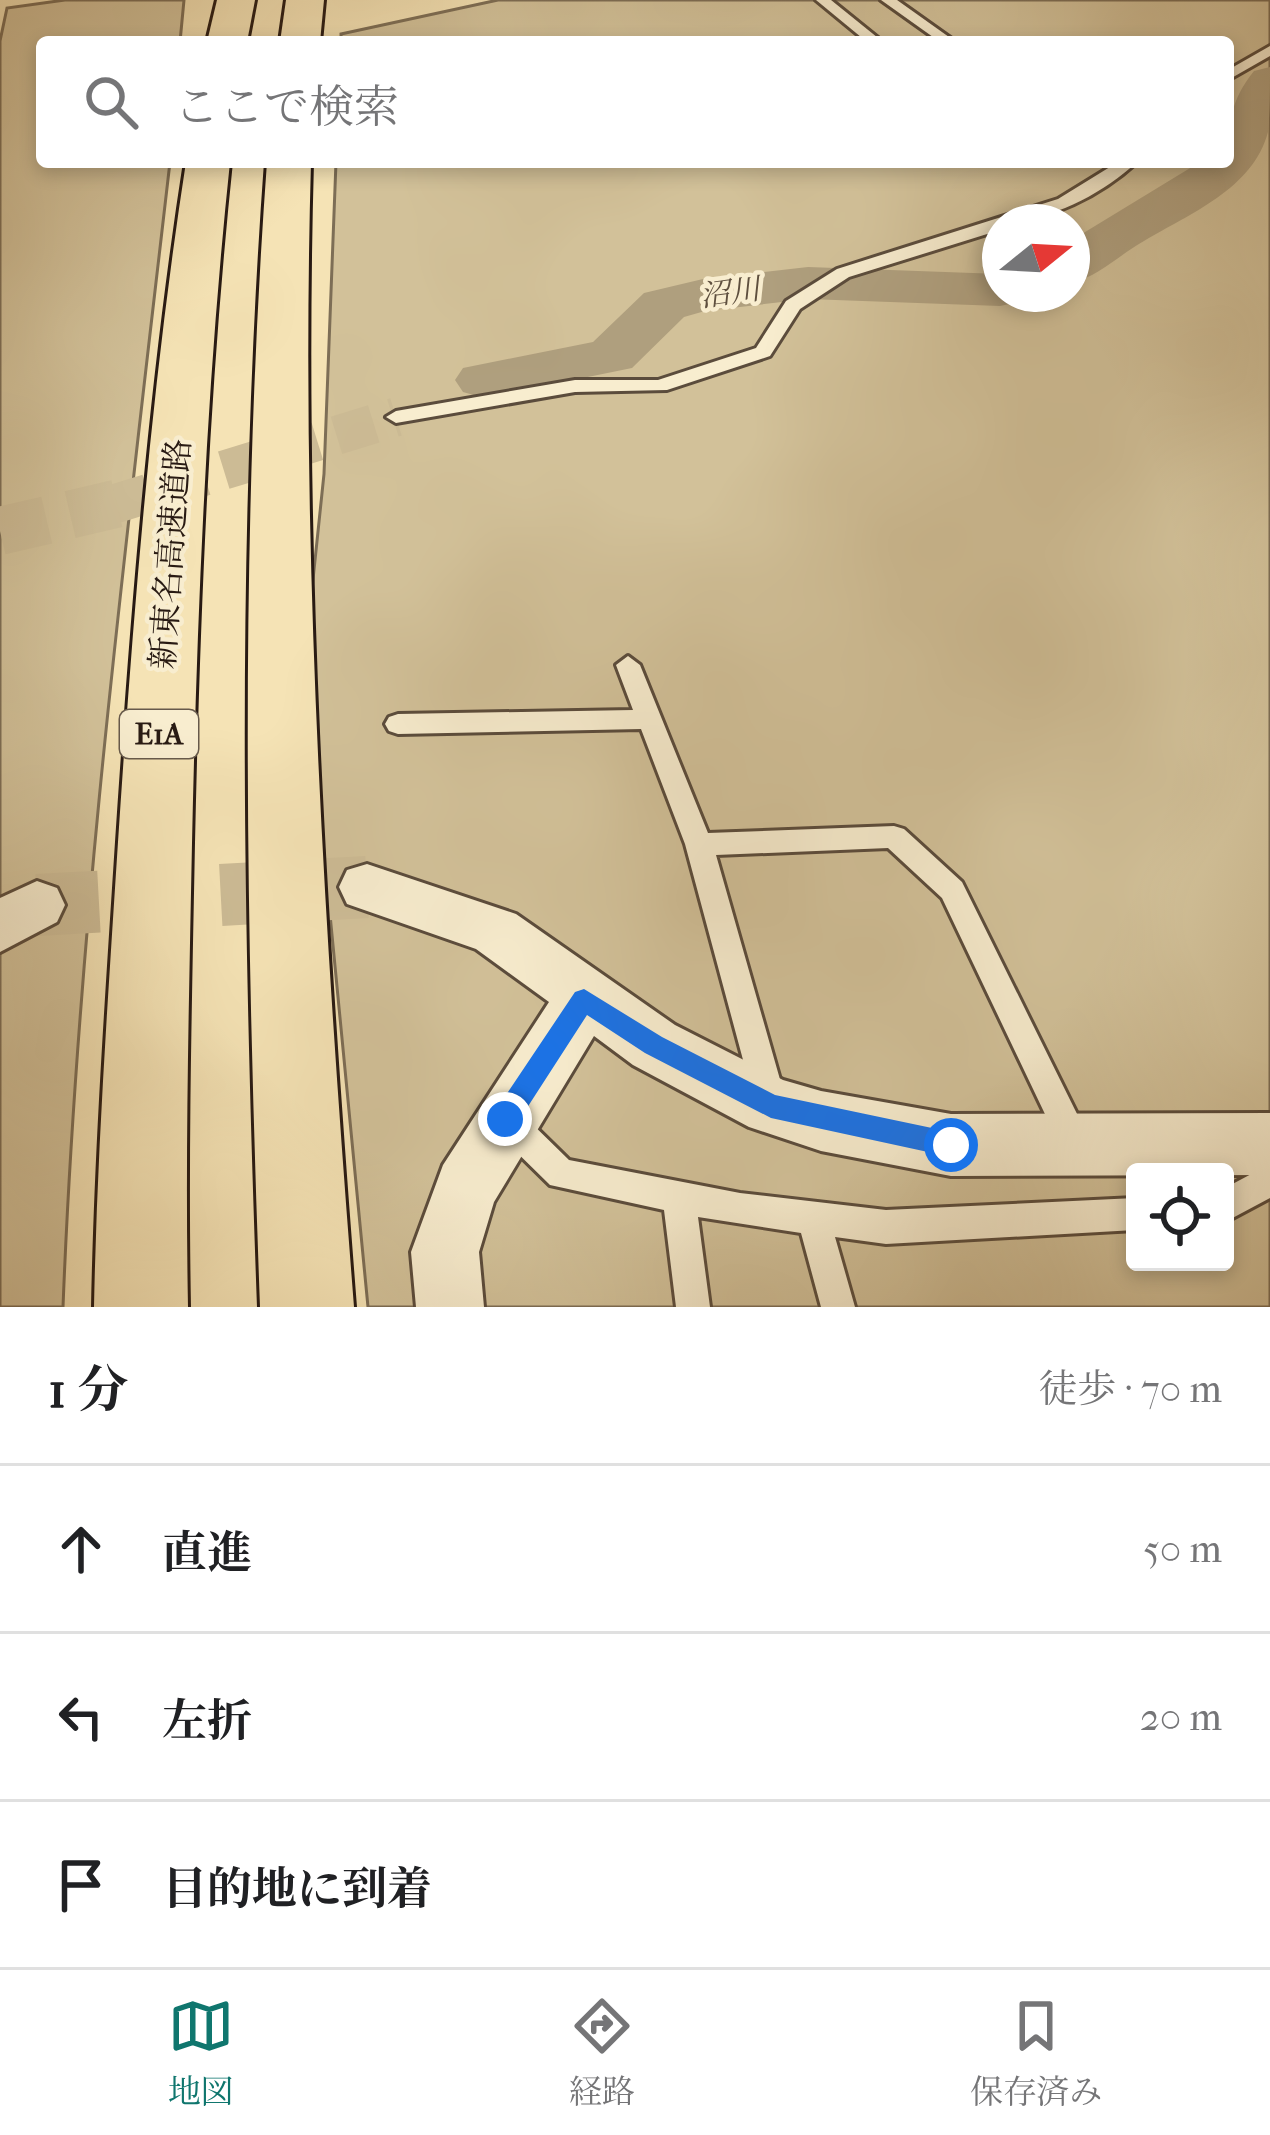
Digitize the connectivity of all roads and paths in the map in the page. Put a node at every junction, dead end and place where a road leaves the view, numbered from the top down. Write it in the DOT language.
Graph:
graph roads {
  1 [pos="236,0"];
  2 [pos="305,0"];
  3 [pos="823,0"];
  4 [pos="888,0"];
  5 [pos="228,36"];
  6 [pos="301,36"];
  7 [pos="868,36"];
  8 [pos="940,36"];
  9 [pos="1270,50"];
  10 [pos="1234,72"];
  11 [pos="207,168"];
  12 [pos="289,168"];
  13 [pos="1119,168"];
  14 [pos="1058,204"];
  15 [pos="982,229"];
  16 [pos="396,417"];
  17 [pos="628,665"];
  18 [pos="650,719"];
  19 [pos="398,724"];
  20 [pos="699,844"];
  21 [pos="367,887"];
  22 [pos="584,999"];
  23 [pos="771,1106"];
  24 [pos="505,1119"];
  25 [pos="1270,1144"];
  26 [pos="1076,1145"];
  27 [pos="1270,1180"];
  28 [pos="680,1196"];
  29 [pos="1234,1201"];
  30 [pos="1126,1214"];
  31 [pos="813,1218"];
  32 [pos="141,1307"];
  33 [pos="307,1307"];
  34 [pos="450,1307"];
  35 [pos="693,1307"];
  36 [pos="838,1307"];
  1 -- 5 [label="highway"];
  2 -- 6 [label="highway"];
  3 -- 7 [label="lane"];
  4 -- 8 [label="lane"];
  9 -- 10 [label="lane"];
  11 -- 32 [label="highway, 新東名高速道路 / E1A"];
  12 -- 33 [label="highway"];
  13 -- 14 [label="lane"];
  15 -- 16 [label="lane"];
  17 -- 18 [label="lane"];
  18 -- 19 [label="lane"];
  18 -- 20 [label="lane"];
  20 -- 23 [label="lane"];
  20 -- 26 [label="lane"];
  21 -- 22 [label="street"];
  22 -- 23 [label="street"];
  22 -- 24 [label="street"];
  23 -- 26 [label="street"];
  24 -- 28 [label="lane"];
  24 -- 34 [label="street"];
  25 -- 26 [label="street"];
  27 -- 29 [label="lane"];
  28 -- 31 [label="lane"];
  28 -- 35 [label="lane"];
  30 -- 31 [label="lane"];
  31 -- 36 [label="lane"];
}
